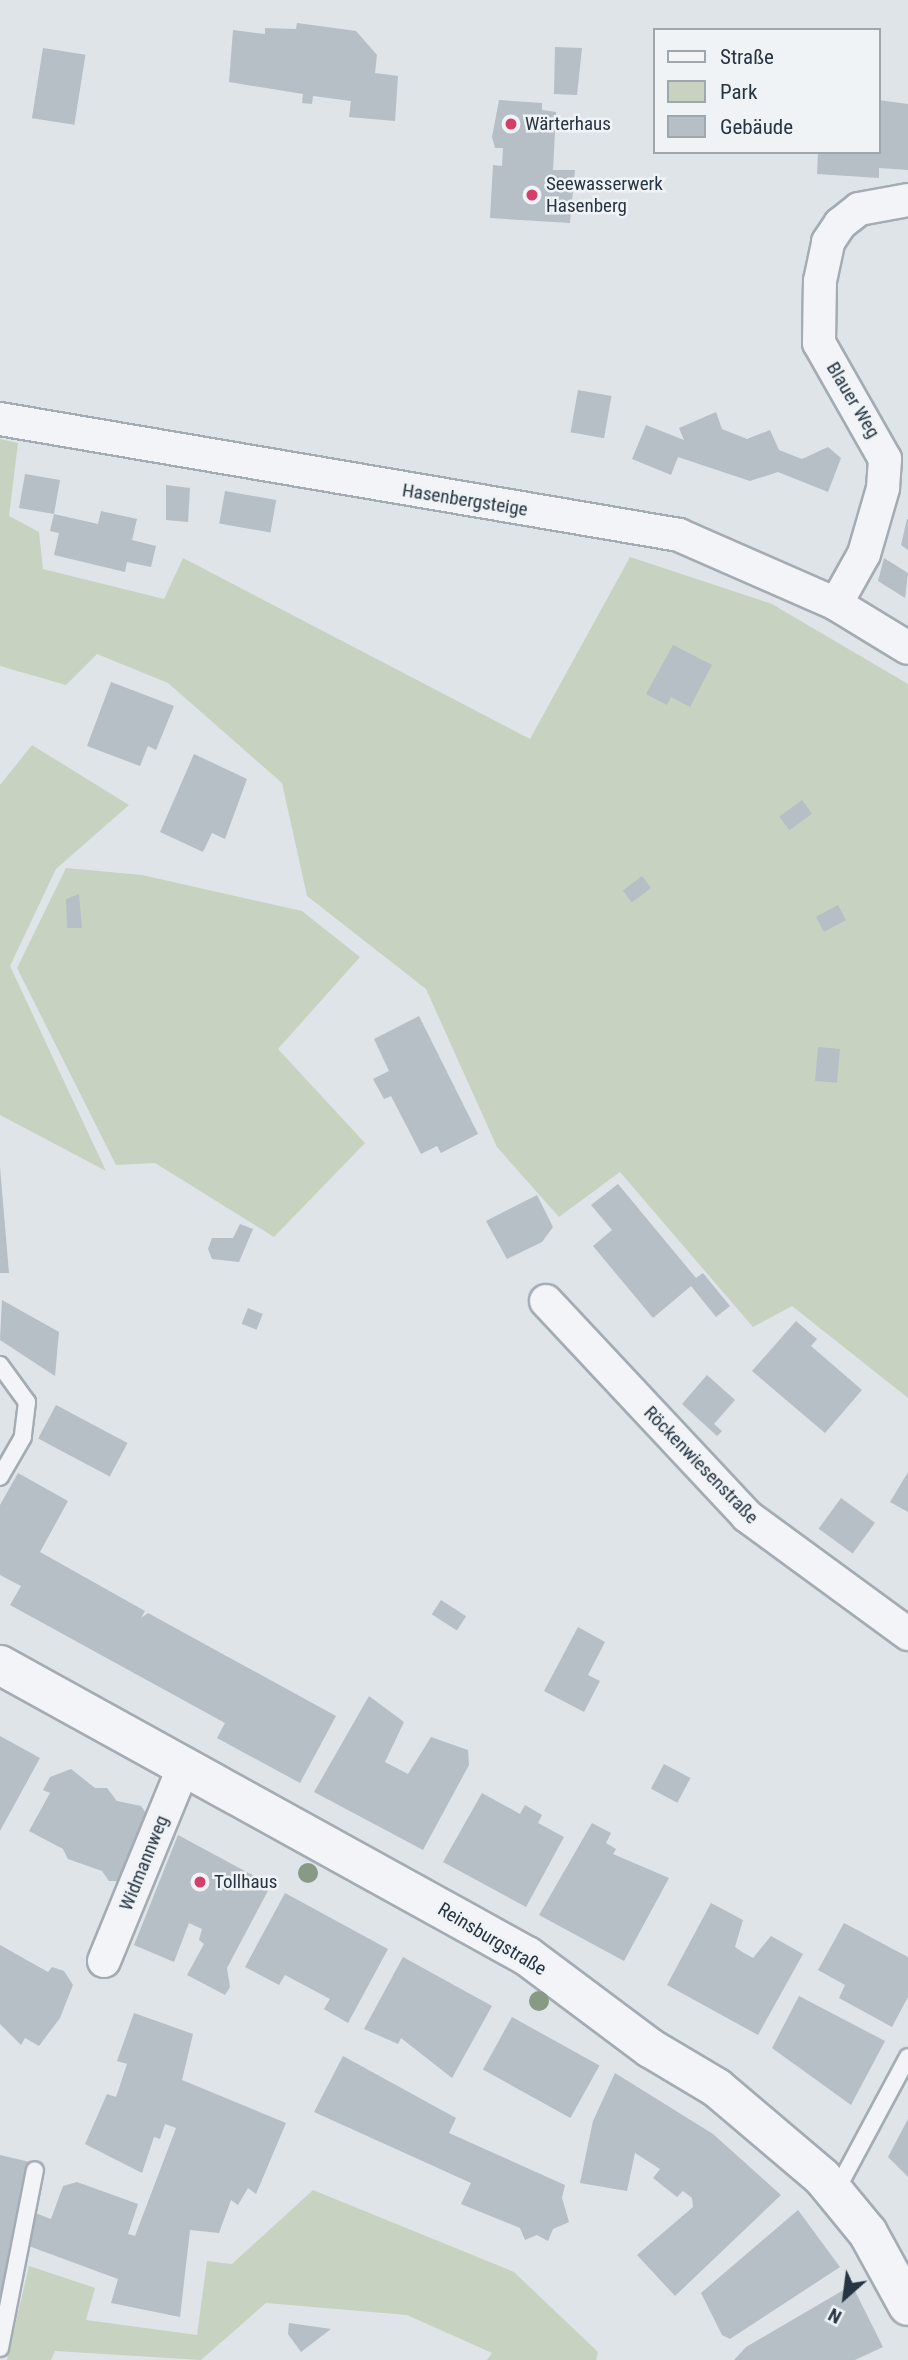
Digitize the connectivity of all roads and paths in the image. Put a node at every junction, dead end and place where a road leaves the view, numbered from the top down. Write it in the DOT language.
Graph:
graph roads {
  1 [pos="908,200"];
  2 [pos="0,419"];
  3 [pos="836,604"];
  4 [pos="908,648"];
  5 [pos="546,1300"];
  6 [pos="0,1365"];
  7 [pos="0,1477"];
  8 [pos="908,1634"];
  9 [pos="0,1665"];
  10 [pos="184,1766"];
  11 [pos="104,1961"];
  12 [pos="908,2057"];
  13 [pos="35,2170"];
  14 [pos="835,2193"];
  15 [pos="908,2306"];
  16 [pos="0,2348"];
  1 -- 3 [label="street, Blauer Weg"];
  2 -- 3 [label="street, Hasenbergsteige"];
  3 -- 4 [label="street, Hasenbergsteige"];
  5 -- 8 [label="street, Röckenwiesenstraße"];
  6 -- 7 [label="lane"];
  9 -- 10 [label="street, Reinsburgstraße"];
  10 -- 11 [label="street, Widmannweg"];
  10 -- 14 [label="street, Reinsburgstraße"];
  12 -- 14 [label="lane"];
  13 -- 16 [label="lane"];
  14 -- 15 [label="street, Reinsburgstraße"];
}
